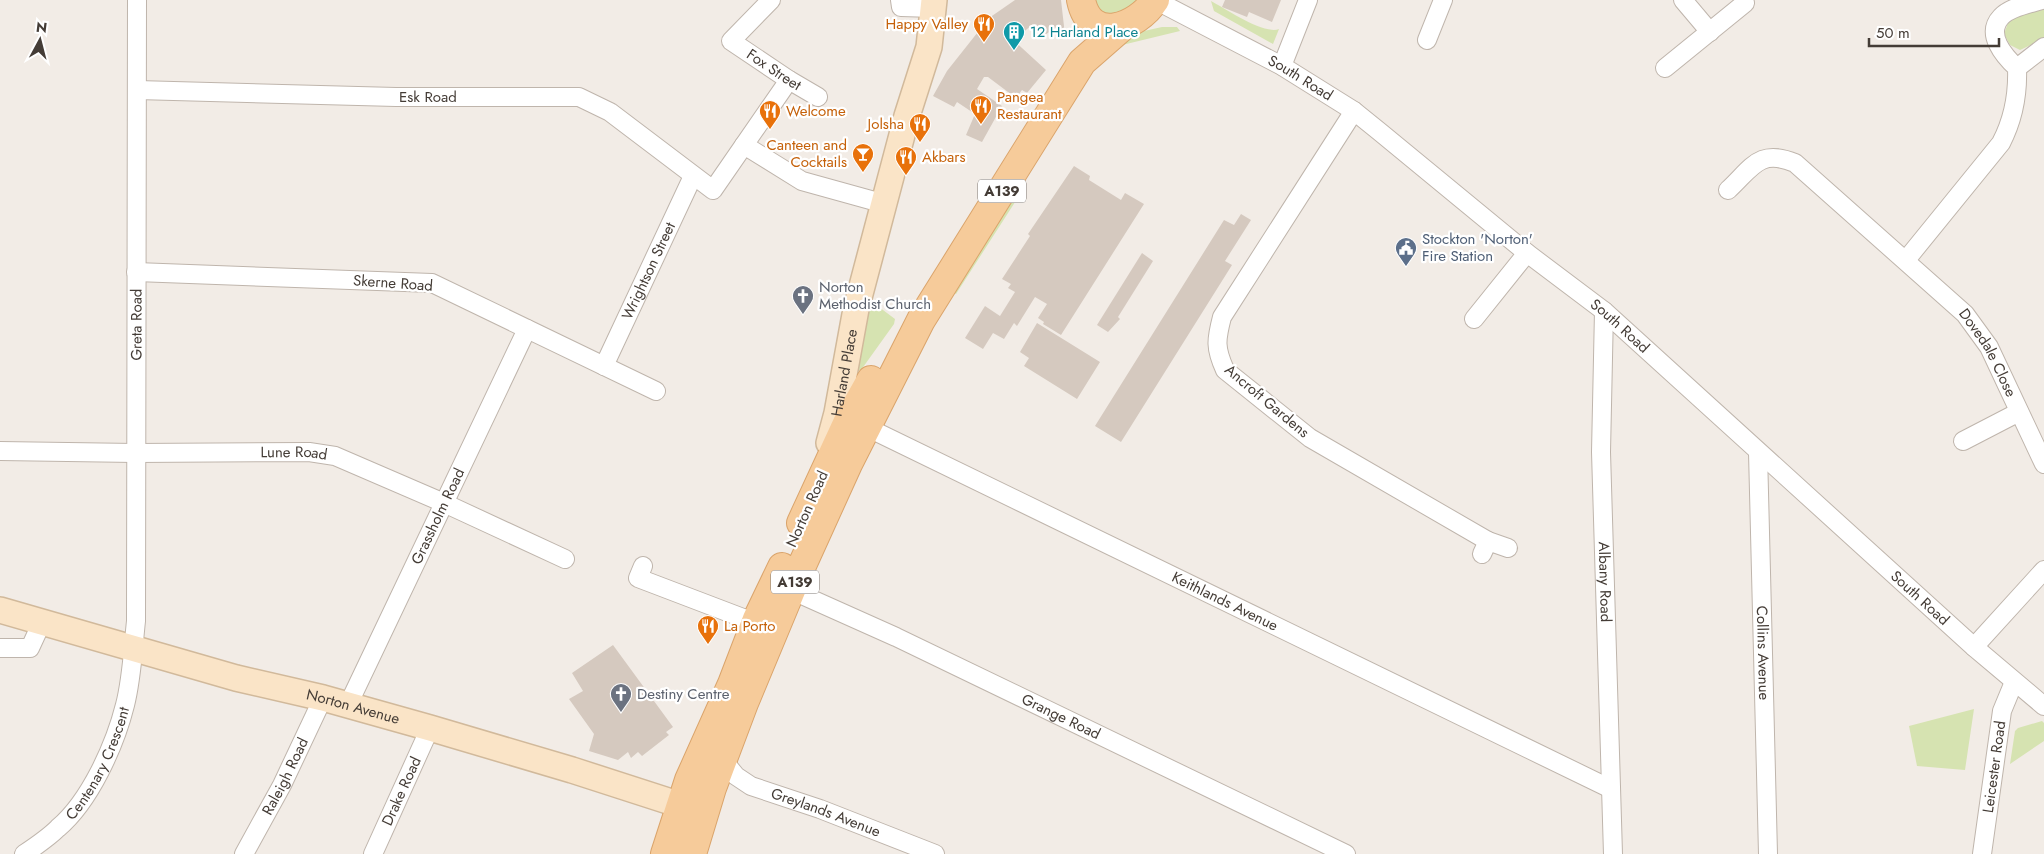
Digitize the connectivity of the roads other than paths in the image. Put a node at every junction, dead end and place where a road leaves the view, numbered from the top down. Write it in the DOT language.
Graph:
graph roads {
  1 [pos="137,0"];
  2 [pos="771,0"];
  3 [pos="900,0"];
  4 [pos="1155,0"];
  5 [pos="1308,0"];
  6 [pos="1443,0"];
  7 [pos="1683,0"];
  8 [pos="2042,0"];
  9 [pos="1745,3"];
  10 [pos="934,4"];
  11 [pos="1084,8"];
  12 [pos="1122,27"];
  13 [pos="1710,32"];
  14 [pos="1427,40"];
  15 [pos="2044,47"];
  16 [pos="1082,62"];
  17 [pos="1282,66"];
  18 [pos="1666,68"];
  19 [pos="2017,68"];
  20 [pos="789,80"];
  21 [pos="137,90"];
  22 [pos="818,97"];
  23 [pos="1354,111"];
  24 [pos="744,145"];
  25 [pos="693,176"];
  26 [pos="1728,190"];
  27 [pos="885,204"];
  28 [pos="1527,253"];
  29 [pos="1906,260"];
  30 [pos="136,272"];
  31 [pos="1604,311"];
  32 [pos="1474,319"];
  33 [pos="527,329"];
  34 [pos="604,366"];
  35 [pos="656,391"];
  36 [pos="2019,412"];
  37 [pos="851,419"];
  38 [pos="1963,441"];
  39 [pos="0,451"];
  40 [pos="1758,452"];
  41 [pos="135,453"];
  42 [pos="2044,464"];
  43 [pos="444,503"];
  44 [pos="1508,548"];
  45 [pos="565,559"];
  46 [pos="643,566"];
  47 [pos="2044,570"];
  48 [pos="783,587"];
  49 [pos="0,610"];
  50 [pos="757,619"];
  51 [pos="42,622"];
  52 [pos="1974,647"];
  53 [pos="0,648"];
  54 [pos="133,650"];
  55 [pos="2014,682"];
  56 [pos="323,698"];
  57 [pos="348,705"];
  58 [pos="2044,706"];
  59 [pos="430,728"];
  60 [pos="722,760"];
  61 [pos="1611,789"];
  62 [pos="693,809"];
  63 [pos="24,854"];
  64 [pos="244,854"];
  65 [pos="373,854"];
  66 [pos="665,854"];
  67 [pos="692,854"];
  68 [pos="935,854"];
  69 [pos="1346,854"];
  70 [pos="1613,854"];
  71 [pos="1768,854"];
  72 [pos="1982,854"];
  1 -- 21 [label="street, Greta Road"];
  2 -- 20 [label="street, Fox Street"];
  3 -- 10 [label="street"];
  4 -- 12 [label="main road, A139"];
  4 -- 17 [label="street, South Road"];
  5 -- 17 [label="street"];
  6 -- 14 [label="street"];
  7 -- 13 [label="street"];
  8 -- 19 [label="street"];
  9 -- 13 [label="street"];
  10 -- 27 [label="street, Harland Place"];
  11 -- 12 [label="main road, A139"];
  11 -- 16 [label="main road, Norton Road / A139"];
  12 -- 16 [label="main road, Norton Road / A139"];
  13 -- 18 [label="street"];
  15 -- 19 [label="street"];
  16 -- 37 [label="main road, Norton Road / A139"];
  17 -- 23 [label="street, South Road"];
  19 -- 29 [label="street"];
  20 -- 22 [label="street, Fox Street"];
  20 -- 24 [label="street"];
  21 -- 25 [label="street, Esk Road"];
  21 -- 30 [label="street, Greta Road"];
  23 -- 28 [label="street, South Road"];
  23 -- 44 [label="street, Ancroft Gardens"];
  24 -- 25 [label="street, Esk Road"];
  24 -- 27 [label="street"];
  25 -- 34 [label="street, Wrightson Street"];
  26 -- 29 [label="street, Dovedale Close"];
  27 -- 37 [label="street, Harland Place"];
  28 -- 31 [label="street, South Road"];
  28 -- 32 [label="street"];
  29 -- 36 [label="street, Dovedale Close"];
  30 -- 33 [label="street, Skerne Road"];
  30 -- 41 [label="street, Greta Road"];
  31 -- 40 [label="street, South Road"];
  31 -- 61 [label="street, Albany Road"];
  33 -- 34 [label="street, Skerne Road"];
  33 -- 43 [label="street, Grassholm Road"];
  34 -- 35 [label="street, Skerne Road"];
  36 -- 38 [label="street"];
  36 -- 42 [label="street, Dovedale Close"];
  37 -- 48 [label="main road, Norton Road / A139"];
  37 -- 48 [label="main road, Norton Road / A139"];
  37 -- 61 [label="street, Keithlands Avenue"];
  39 -- 41 [label="street, Lune Road"];
  40 -- 52 [label="street, South Road"];
  40 -- 71 [label="street, Collins Avenue"];
  41 -- 43 [label="street, Lune Road"];
  41 -- 54 [label="street, Greta Road"];
  43 -- 45 [label="street, Lune Road"];
  43 -- 57 [label="street, Grassholm Road"];
  46 -- 50 [label="street"];
  47 -- 52 [label="street"];
  48 -- 50 [label="main road, Norton Road / A139"];
  48 -- 60 [label="main road, Norton Road / A139"];
  48 -- 69 [label="street, Grange Road"];
  49 -- 51 [label="street, Norton Avenue"];
  50 -- 62 [label="main road, Norton Road / A139"];
  51 -- 53 [label="street"];
  51 -- 54 [label="street, Norton Avenue"];
  52 -- 55 [label="street, South Road"];
  54 -- 56 [label="street, Norton Avenue"];
  54 -- 63 [label="street, Centenary Crescent"];
  55 -- 58 [label="street, South Road"];
  55 -- 72 [label="street, Leicester Road"];
  56 -- 57 [label="street, Norton Avenue"];
  56 -- 64 [label="street, Raleigh Road"];
  57 -- 59 [label="street, Norton Avenue"];
  59 -- 62 [label="street, Norton Avenue"];
  59 -- 65 [label="street, Drake Road"];
  60 -- 62 [label="main road, Norton Road / A139"];
  60 -- 68 [label="street, Greylands Avenue"];
  61 -- 70 [label="street, Albany Road"];
  62 -- 66 [label="main road, Norton Road / A139"];
  62 -- 67 [label="main road, Norton Road / A139"];
}
